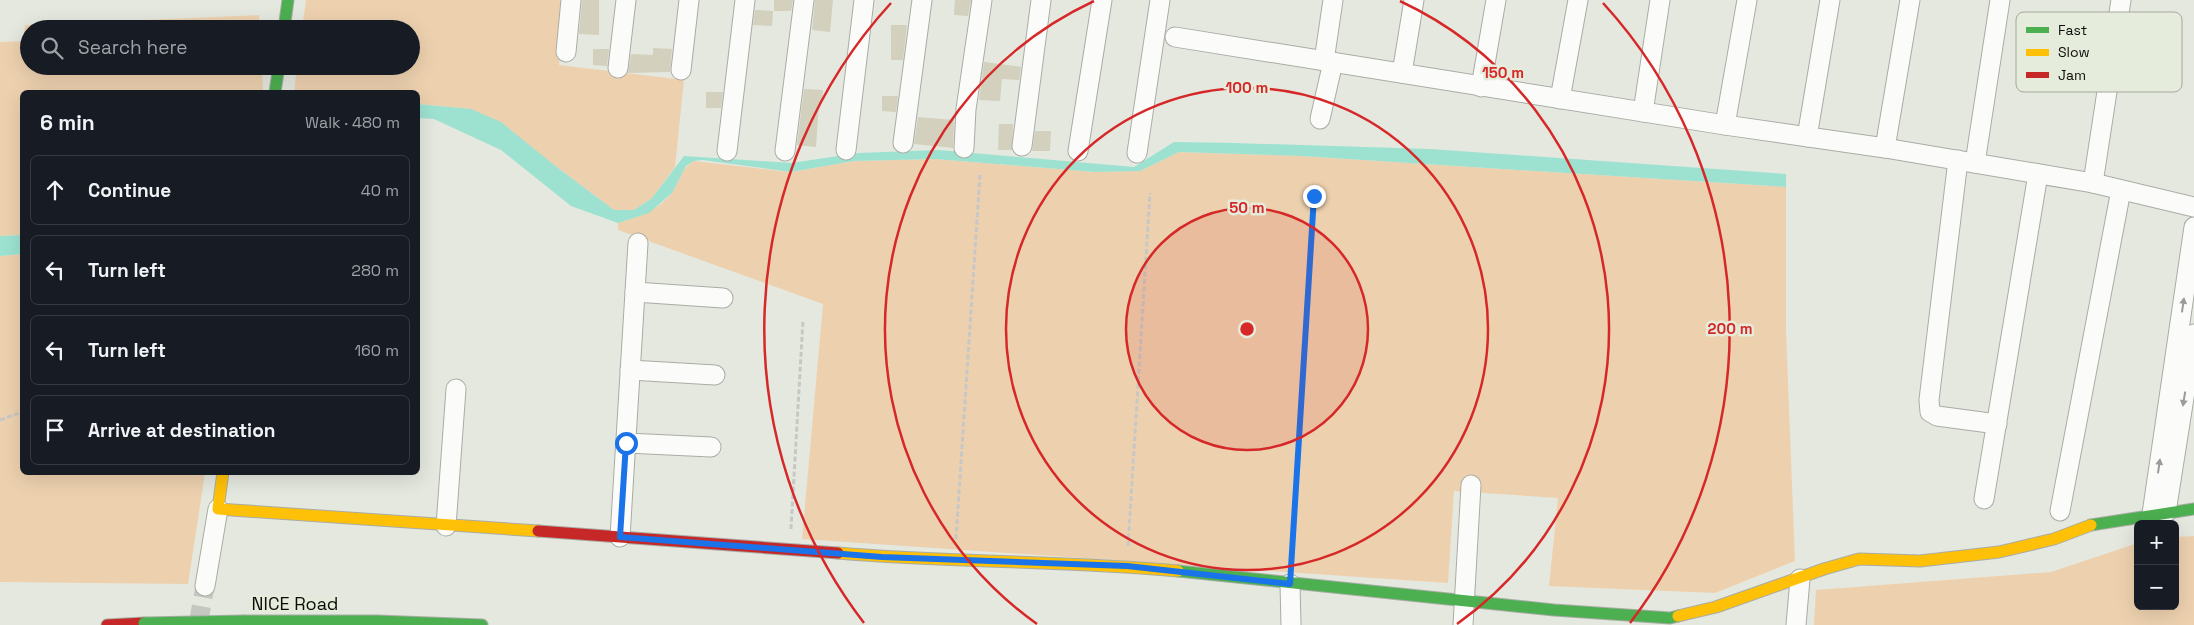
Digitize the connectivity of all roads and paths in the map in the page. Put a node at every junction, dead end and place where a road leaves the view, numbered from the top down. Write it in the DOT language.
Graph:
graph roads {
  1 [pos="288,0"];
  2 [pos="571,0"];
  3 [pos="626,0"];
  4 [pos="689,0"];
  5 [pos="745,0"];
  6 [pos="804,0"];
  7 [pos="864,0"];
  8 [pos="922,0"];
  9 [pos="982,0"];
  10 [pos="1041,0"];
  11 [pos="1102,0"];
  12 [pos="1160,0"];
  13 [pos="1333,0"];
  14 [pos="1414,0"];
  15 [pos="1496,0"];
  16 [pos="1578,0"];
  17 [pos="1660,0"];
  18 [pos="1747,0"];
  19 [pos="1830,0"];
  20 [pos="1910,0"];
  21 [pos="2000,0"];
  22 [pos="285,20"];
  23 [pos="1175,37"];
  24 [pos="566,52"];
  25 [pos="1329,62"];
  26 [pos="618,68"];
  27 [pos="681,70"];
  28 [pos="1402,74"];
  29 [pos="277,75"];
  30 [pos="1481,87"];
  31 [pos="275,90"];
  32 [pos="2107,92"];
  33 [pos="1560,99"];
  34 [pos="1642,112"];
  35 [pos="1320,119"];
  36 [pos="1725,126"];
  37 [pos="1807,137"];
  38 [pos="904,143"];
  39 [pos="1022,146"];
  40 [pos="964,148"];
  41 [pos="1885,148"];
  42 [pos="846,150"];
  43 [pos="727,151"];
  44 [pos="785,151"];
  45 [pos="1078,151"];
  46 [pos="1137,153"];
  47 [pos="1966,162"];
  48 [pos="980,174"];
  49 [pos="2038,174"];
  50 [pos="2093,183"];
  51 [pos="2121,190"];
  52 [pos="1150,193"];
  53 [pos="1314,196"];
  54 [pos="2194,207"];
  55 [pos="2194,227"];
  56 [pos="638,244"];
  57 [pos="635,292"];
  58 [pos="723,298"];
  59 [pos="803,320"];
  60 [pos="2194,334"];
  61 [pos="2192,352"];
  62 [pos="630,370"];
  63 [pos="715,374"];
  64 [pos="456,389"];
  65 [pos="20,413"];
  66 [pos="0,420"];
  67 [pos="1998,424"];
  68 [pos="626,443"];
  69 [pos="711,447"];
  70 [pos="223,475"];
  71 [pos="1471,484"];
  72 [pos="1984,499"];
  73 [pos="218,508"];
  74 [pos="2194,509"];
  75 [pos="2060,511"];
  76 [pos="2159,513"];
  77 [pos="446,526"];
  78 [pos="620,537"];
  79 [pos="790,549"];
  80 [pos="955,560"];
  81 [pos="1127,566"];
  82 [pos="1800,579"];
  83 [pos="1290,584"];
  84 [pos="205,586"];
  85 [pos="1464,602"];
  86 [pos="107,625"];
  87 [pos="482,625"];
  88 [pos="1291,625"];
  89 [pos="1462,625"];
  90 [pos="1796,625"];
  1 -- 22 [label="main road"];
  2 -- 24 [label="street"];
  3 -- 26 [label="street"];
  4 -- 27 [label="street"];
  5 -- 43 [label="street"];
  6 -- 44 [label="street"];
  7 -- 42 [label="street"];
  8 -- 38 [label="street"];
  9 -- 40 [label="street"];
  10 -- 39 [label="street"];
  11 -- 45 [label="street"];
  12 -- 46 [label="street"];
  13 -- 25 [label="street"];
  14 -- 28 [label="street"];
  15 -- 30 [label="street"];
  16 -- 33 [label="street"];
  17 -- 34 [label="street"];
  18 -- 36 [label="street"];
  19 -- 37 [label="street"];
  20 -- 41 [label="street"];
  21 -- 47 [label="street"];
  23 -- 25 [label="street"];
  25 -- 28 [label="street"];
  25 -- 35 [label="street"];
  28 -- 30 [label="street"];
  29 -- 31 [label="main road"];
  30 -- 33 [label="street"];
  32 -- 50 [label="street"];
  33 -- 34 [label="street"];
  34 -- 36 [label="street"];
  36 -- 37 [label="street"];
  37 -- 41 [label="street"];
  41 -- 47 [label="street"];
  47 -- 49 [label="street"];
  47 -- 67 [label="street"];
  48 -- 80 [label="path"];
  49 -- 50 [label="street"];
  49 -- 67 [label="street"];
  50 -- 51 [label="street"];
  51 -- 54 [label="street"];
  51 -- 75 [label="street"];
  52 -- 81 [label="path"];
  53 -- 83 [label="path"];
  76 -- 55 [label="street, one-way"];
  56 -- 57 [label="street"];
  57 -- 58 [label="street"];
  57 -- 62 [label="street"];
  59 -- 79 [label="path"];
  60 -- 61 [label="street"];
  61 -- 76 [label="street, one-way"];
  62 -- 63 [label="street"];
  62 -- 68 [label="street"];
  64 -- 77 [label="street"];
  65 -- 66 [label="path"];
  67 -- 72 [label="street"];
  68 -- 69 [label="street"];
  68 -- 78 [label="street"];
  70 -- 73 [label="main road"];
  71 -- 85 [label="street"];
  73 -- 77 [label="main road"];
  73 -- 84 [label="street"];
  74 -- 76 [label="main road"];
  76 -- 82 [label="main road"];
  77 -- 78 [label="main road"];
  78 -- 79 [label="main road"];
  79 -- 80 [label="main road"];
  80 -- 81 [label="main road"];
  81 -- 83 [label="main road"];
  82 -- 85 [label="main road"];
  82 -- 90 [label="street"];
  83 -- 85 [label="main road"];
  83 -- 88 [label="street"];
  85 -- 89 [label="street"];
  86 -- 87 [label="main road, NICE Road, bridge"];
}
